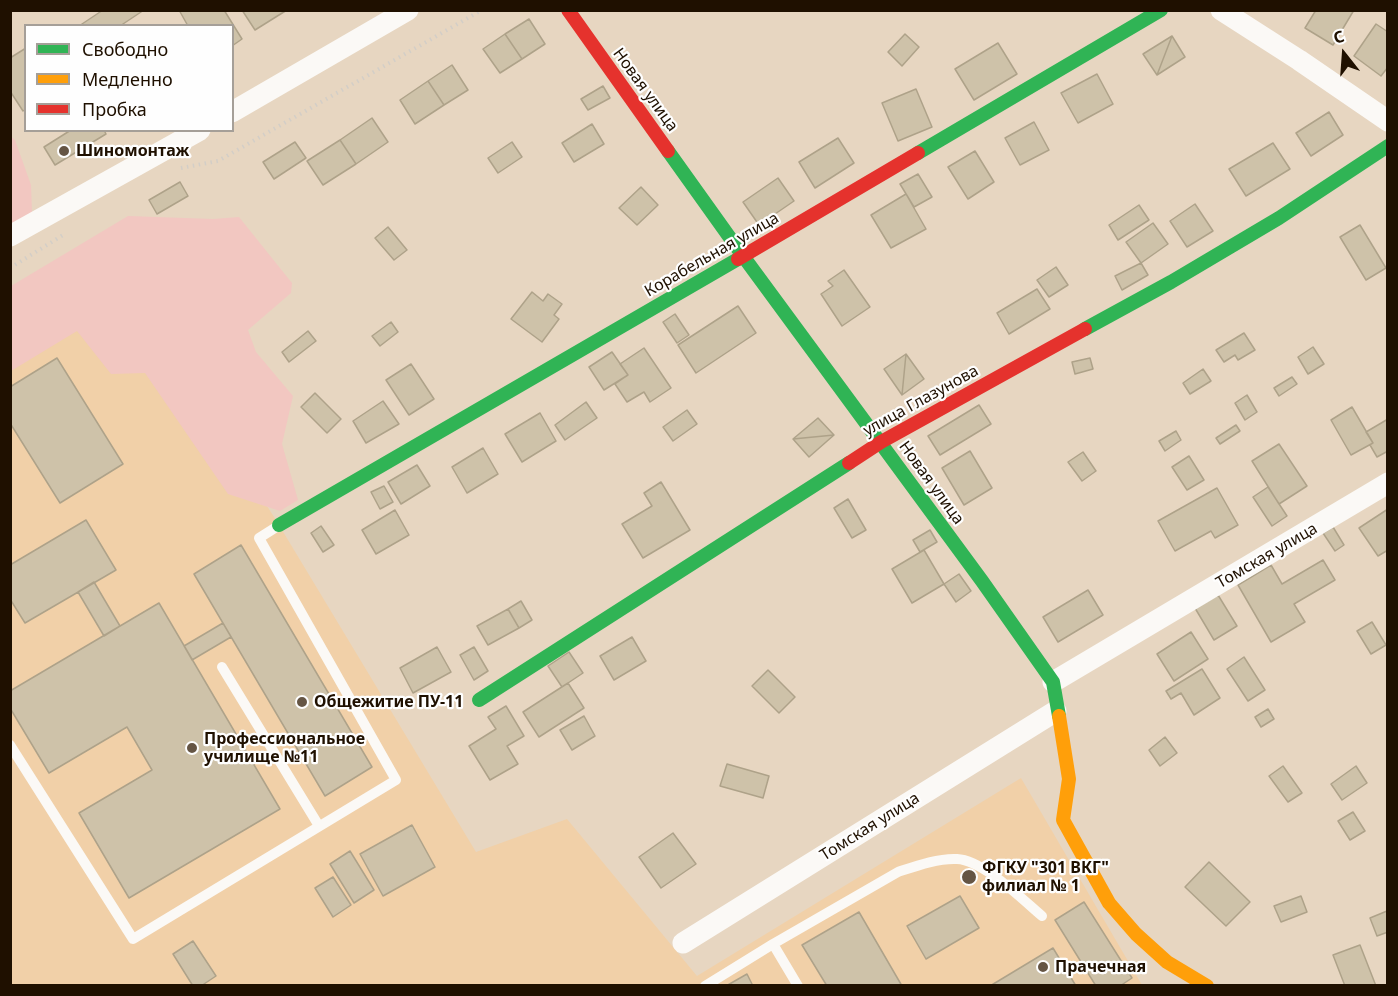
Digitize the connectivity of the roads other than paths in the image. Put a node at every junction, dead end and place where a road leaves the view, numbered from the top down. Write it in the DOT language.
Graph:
graph roads {
  1 [pos="408,10"];
  2 [pos="568,10"];
  3 [pos="1161,10"];
  4 [pos="1221,10"];
  5 [pos="234,110"];
  6 [pos="1388,121"];
  7 [pos="196,132"];
  8 [pos="1388,146"];
  9 [pos="10,236"];
  10 [pos="743,256"];
  11 [pos="881,442"];
  12 [pos="1388,483"];
  13 [pos="279,525"];
  14 [pos="222,667"];
  15 [pos="1053,682"];
  16 [pos="479,700"];
  17 [pos="1056,711"];
  18 [pos="10,745"];
  19 [pos="320,826"];
  20 [pos="1042,916"];
  21 [pos="684,943"];
  22 [pos="773,944"];
  23 [pos="705,986"];
  24 [pos="798,986"];
  25 [pos="1207,986"];
  1 -- 5 [label="street"];
  2 -- 10 [label="street, Новая улица"];
  3 -- 10 [label="street, Корабельная улица"];
  4 -- 6 [label="street"];
  7 -- 9 [label="street"];
  8 -- 11 [label="street, улица Глазунова"];
  10 -- 11 [label="street, Новая улица"];
  10 -- 13 [label="street, Корабельная улица"];
  11 -- 15 [label="street, Новая улица"];
  11 -- 16 [label="street, улица Глазунова"];
  12 -- 15 [label="street, Томская улица"];
  13 -- 19 [label="lane"];
  14 -- 19 [label="lane"];
  15 -- 17 [label="street, Новая улица"];
  17 -- 21 [label="street, Томская улица"];
  17 -- 25 [label="street, Новая улица"];
  18 -- 19 [label="lane"];
  20 -- 22 [label="lane"];
  22 -- 23 [label="lane"];
  22 -- 24 [label="lane"];
}
